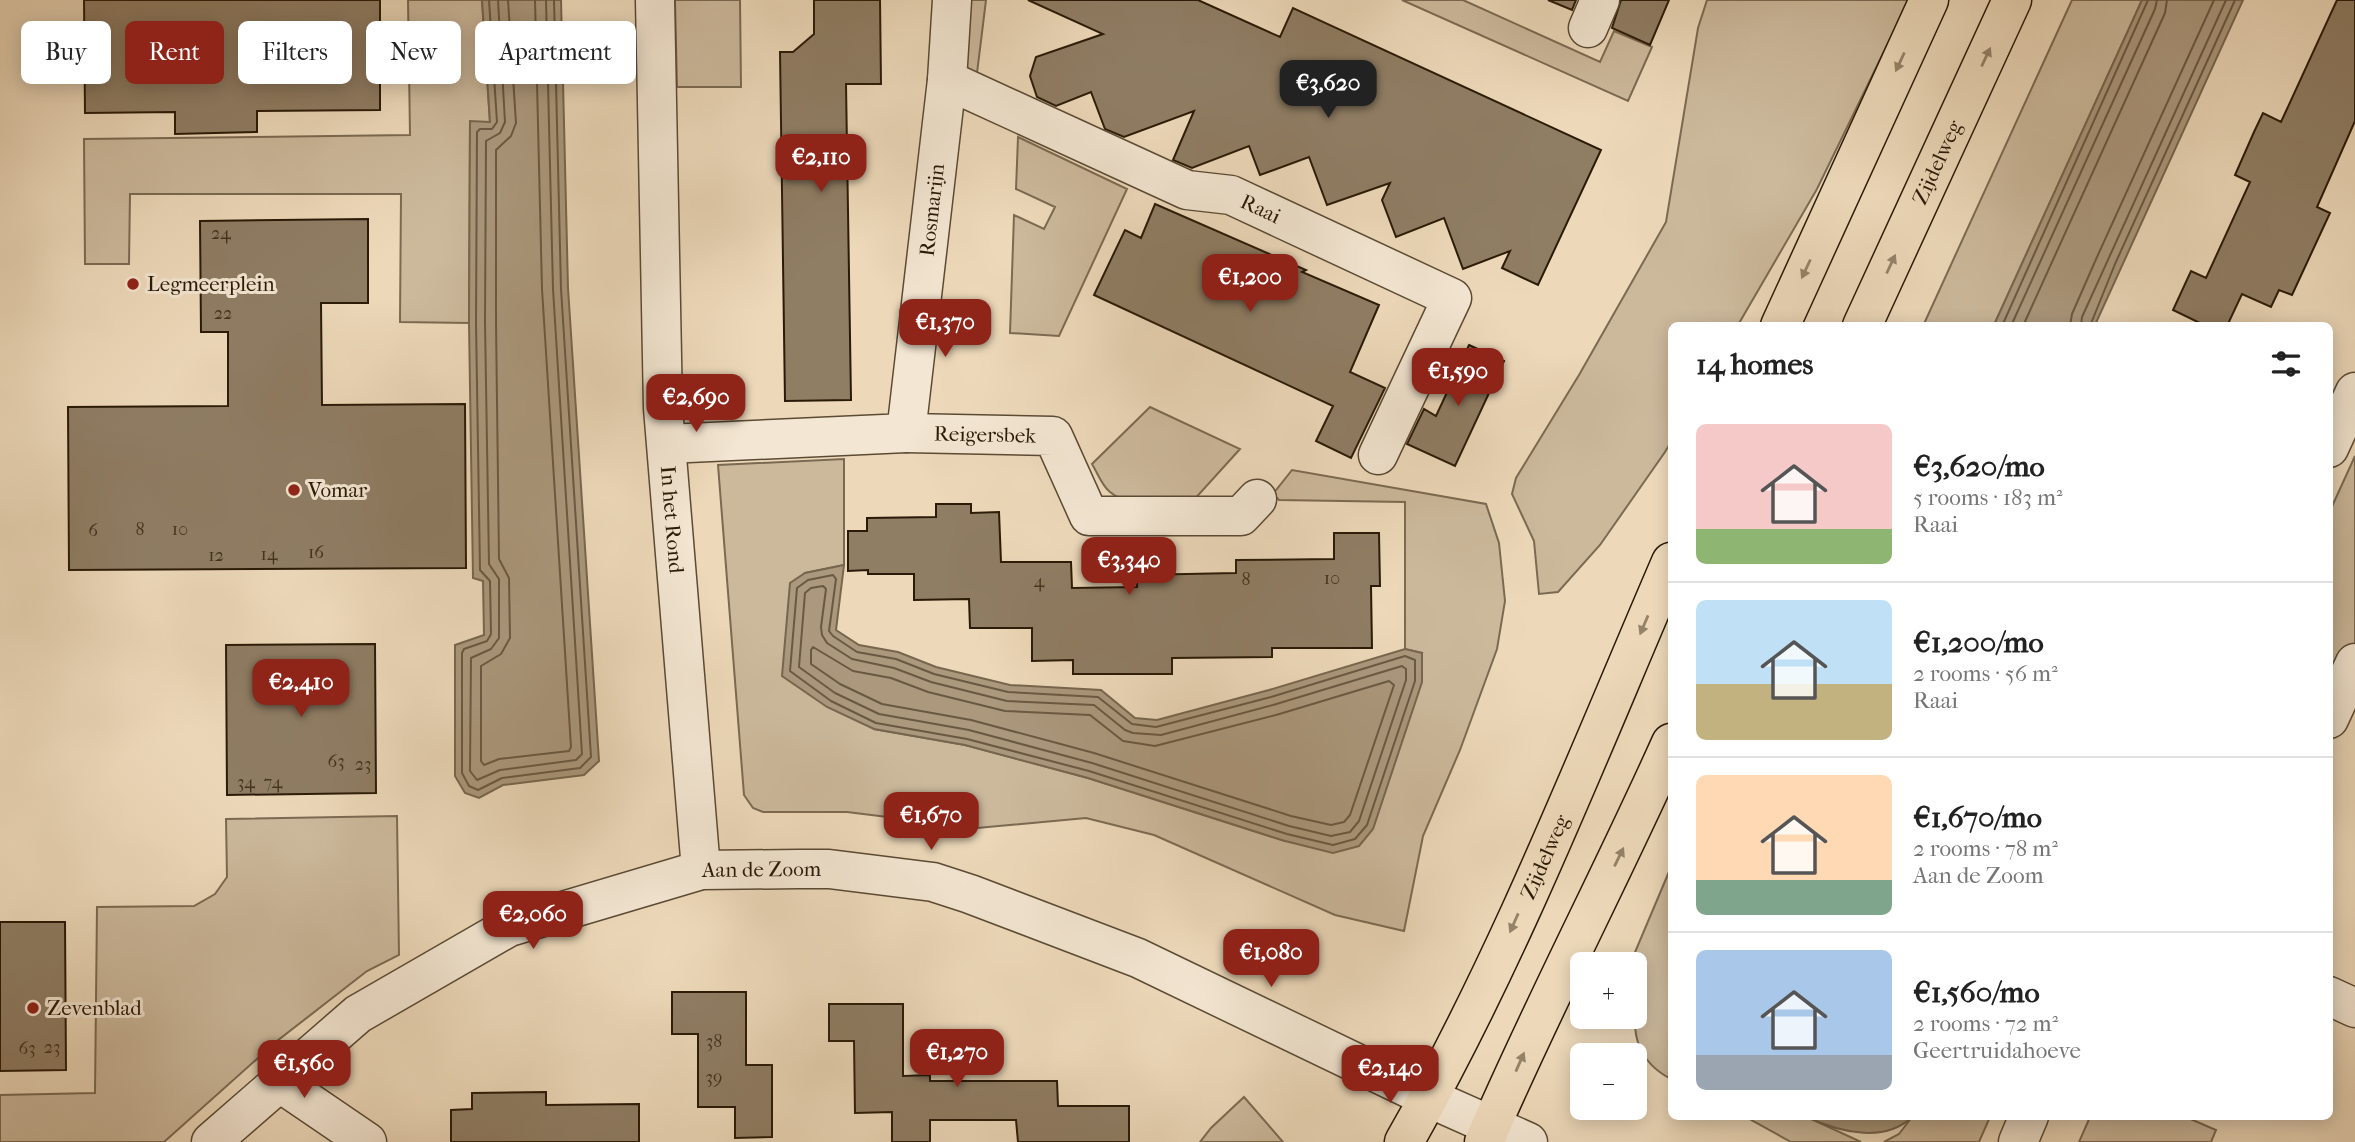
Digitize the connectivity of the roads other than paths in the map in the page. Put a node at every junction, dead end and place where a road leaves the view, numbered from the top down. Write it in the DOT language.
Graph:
graph roads {
  1 [pos="655,0"];
  2 [pos="952,0"];
  3 [pos="1929,0"];
  4 [pos="2012,0"];
  5 [pos="947,80"];
  6 [pos="1782,322"];
  7 [pos="1864,322"];
  8 [pos="2355,392"];
  9 [pos="906,433"];
  10 [pos="2333,439"];
  11 [pos="667,444"];
  12 [pos="1378,455"];
  13 [pos="1257,499"];
  14 [pos="1668,569"];
  15 [pos="2355,663"];
  16 [pos="2333,710"];
  17 [pos="1668,750"];
  18 [pos="701,870"];
  19 [pos="2333,998"];
  20 [pos="2355,1008"];
  21 [pos="279,1082"];
  22 [pos="1429,1098"];
  23 [pos="2027,1120"];
  24 [pos="1488,1133"];
  25 [pos="211,1142"];
  26 [pos="367,1142"];
  27 [pos="1404,1142"];
  28 [pos="1528,1142"];
  29 [pos="2018,1142"];
  1 -- 11 [label="street, In het Rond"];
  2 -- 5 [label="street, Rosmarijn"];
  3 -- 6 [label="main road, one-way"];
  7 -- 4 [label="main road, Zijdelweg, one-way"];
  5 -- 9 [label="street, Rosmarijn"];
  5 -- 12 [label="street, Raai"];
  8 -- 10 [label="street"];
  9 -- 11 [label="street"];
  9 -- 13 [label="street, Reigersbek"];
  11 -- 18 [label="street, In het Rond"];
  14 -- 22 [label="main road, Zijdelweg, one-way"];
  15 -- 16 [label="street"];
  24 -- 17 [label="main road, one-way"];
  18 -- 21 [label="street, Aan de Zoom"];
  18 -- 22 [label="street, Aan de Zoom"];
  19 -- 20 [label="street"];
  21 -- 25 [label="street, Aan de Zoom"];
  21 -- 26 [label="street"];
  22 -- 24 [label="street, Aan de Zoom"];
  22 -- 27 [label="main road, Zijdelweg"];
  23 -- 29 [label="street"];
  24 -- 28 [label="street, Aan de Zoom"];
}
